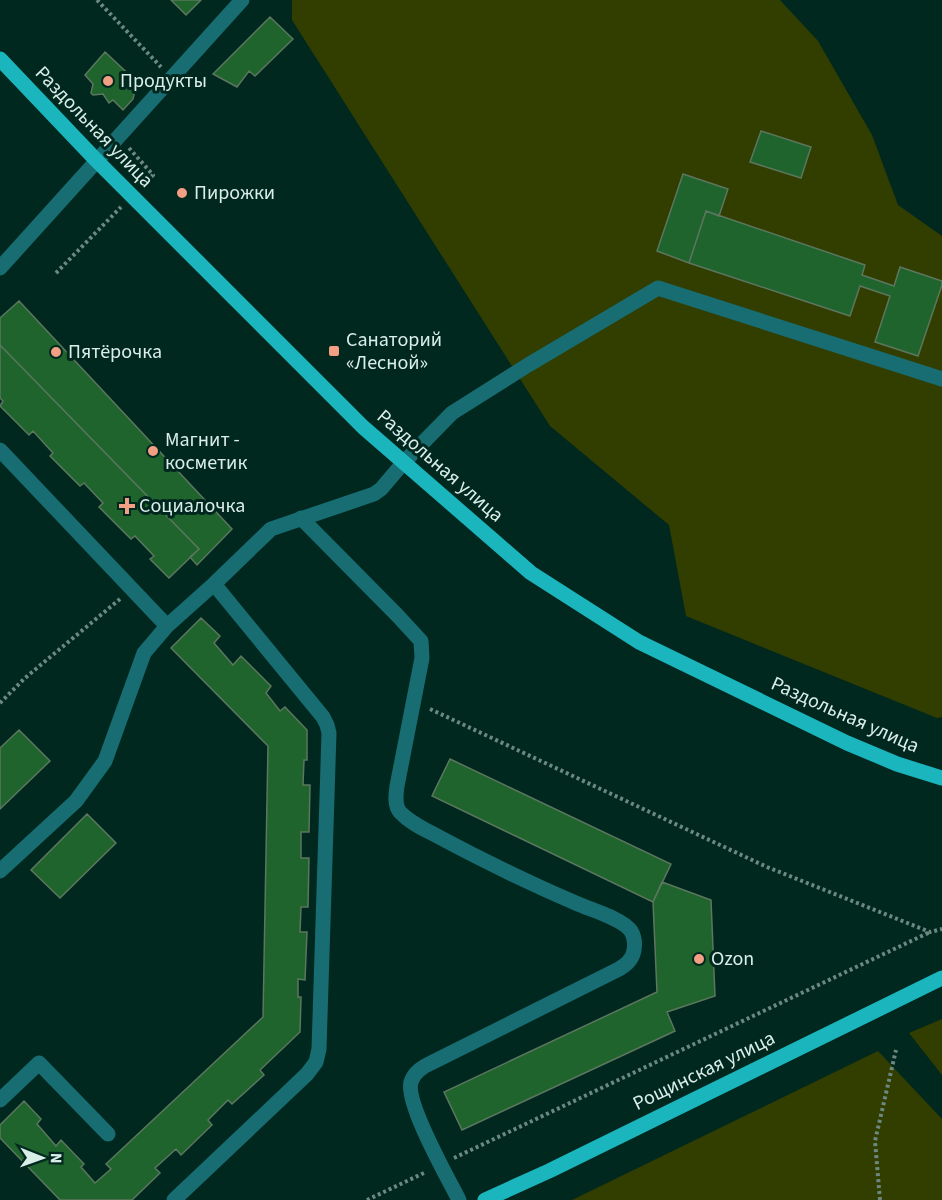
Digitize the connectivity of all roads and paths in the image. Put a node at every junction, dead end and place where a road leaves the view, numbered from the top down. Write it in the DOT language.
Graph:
graph roads {
  1 [pos="98,0"];
  2 [pos="242,0"];
  3 [pos="0,59"];
  4 [pos="171,79"];
  5 [pos="97,161"];
  6 [pos="0,268"];
  7 [pos="942,379"];
  8 [pos="0,450"];
  9 [pos="404,462"];
  10 [pos="301,518"];
  11 [pos="214,584"];
  12 [pos="132,589"];
  13 [pos="167,626"];
  14 [pos="413,701"];
  15 [pos="0,703"];
  16 [pos="942,778"];
  17 [pos="0,871"];
  18 [pos="942,929"];
  19 [pos="930,932"];
  20 [pos="942,978"];
  21 [pos="896,1050"];
  22 [pos="0,1100"];
  23 [pos="108,1134"];
  24 [pos="441,1164"];
  25 [pos="174,1200"];
  26 [pos="367,1200"];
  27 [pos="459,1200"];
  28 [pos="485,1200"];
  29 [pos="880,1200"];
  1 -- 4 [label="path"];
  2 -- 4 [label="lane"];
  3 -- 5 [label="main road, Раздольная улица"];
  4 -- 5 [label="lane"];
  5 -- 6 [label="lane"];
  5 -- 9 [label="main road, Раздольная улица"];
  7 -- 9 [label="lane"];
  8 -- 12 [label="lane"];
  9 -- 10 [label="lane"];
  9 -- 16 [label="main road, Раздольная улица"];
  10 -- 11 [label="lane"];
  10 -- 14 [label="lane"];
  11 -- 13 [label="lane"];
  11 -- 25 [label="lane"];
  12 -- 13 [label="lane"];
  12 -- 15 [label="path"];
  13 -- 17 [label="lane"];
  14 -- 19 [label="path"];
  14 -- 24 [label="lane"];
  18 -- 19 [label="path"];
  19 -- 24 [label="path"];
  20 -- 28 [label="main road, Рощинская улица"];
  21 -- 29 [label="path"];
  22 -- 23 [label="lane"];
  24 -- 26 [label="path"];
  24 -- 27 [label="lane"];
}
